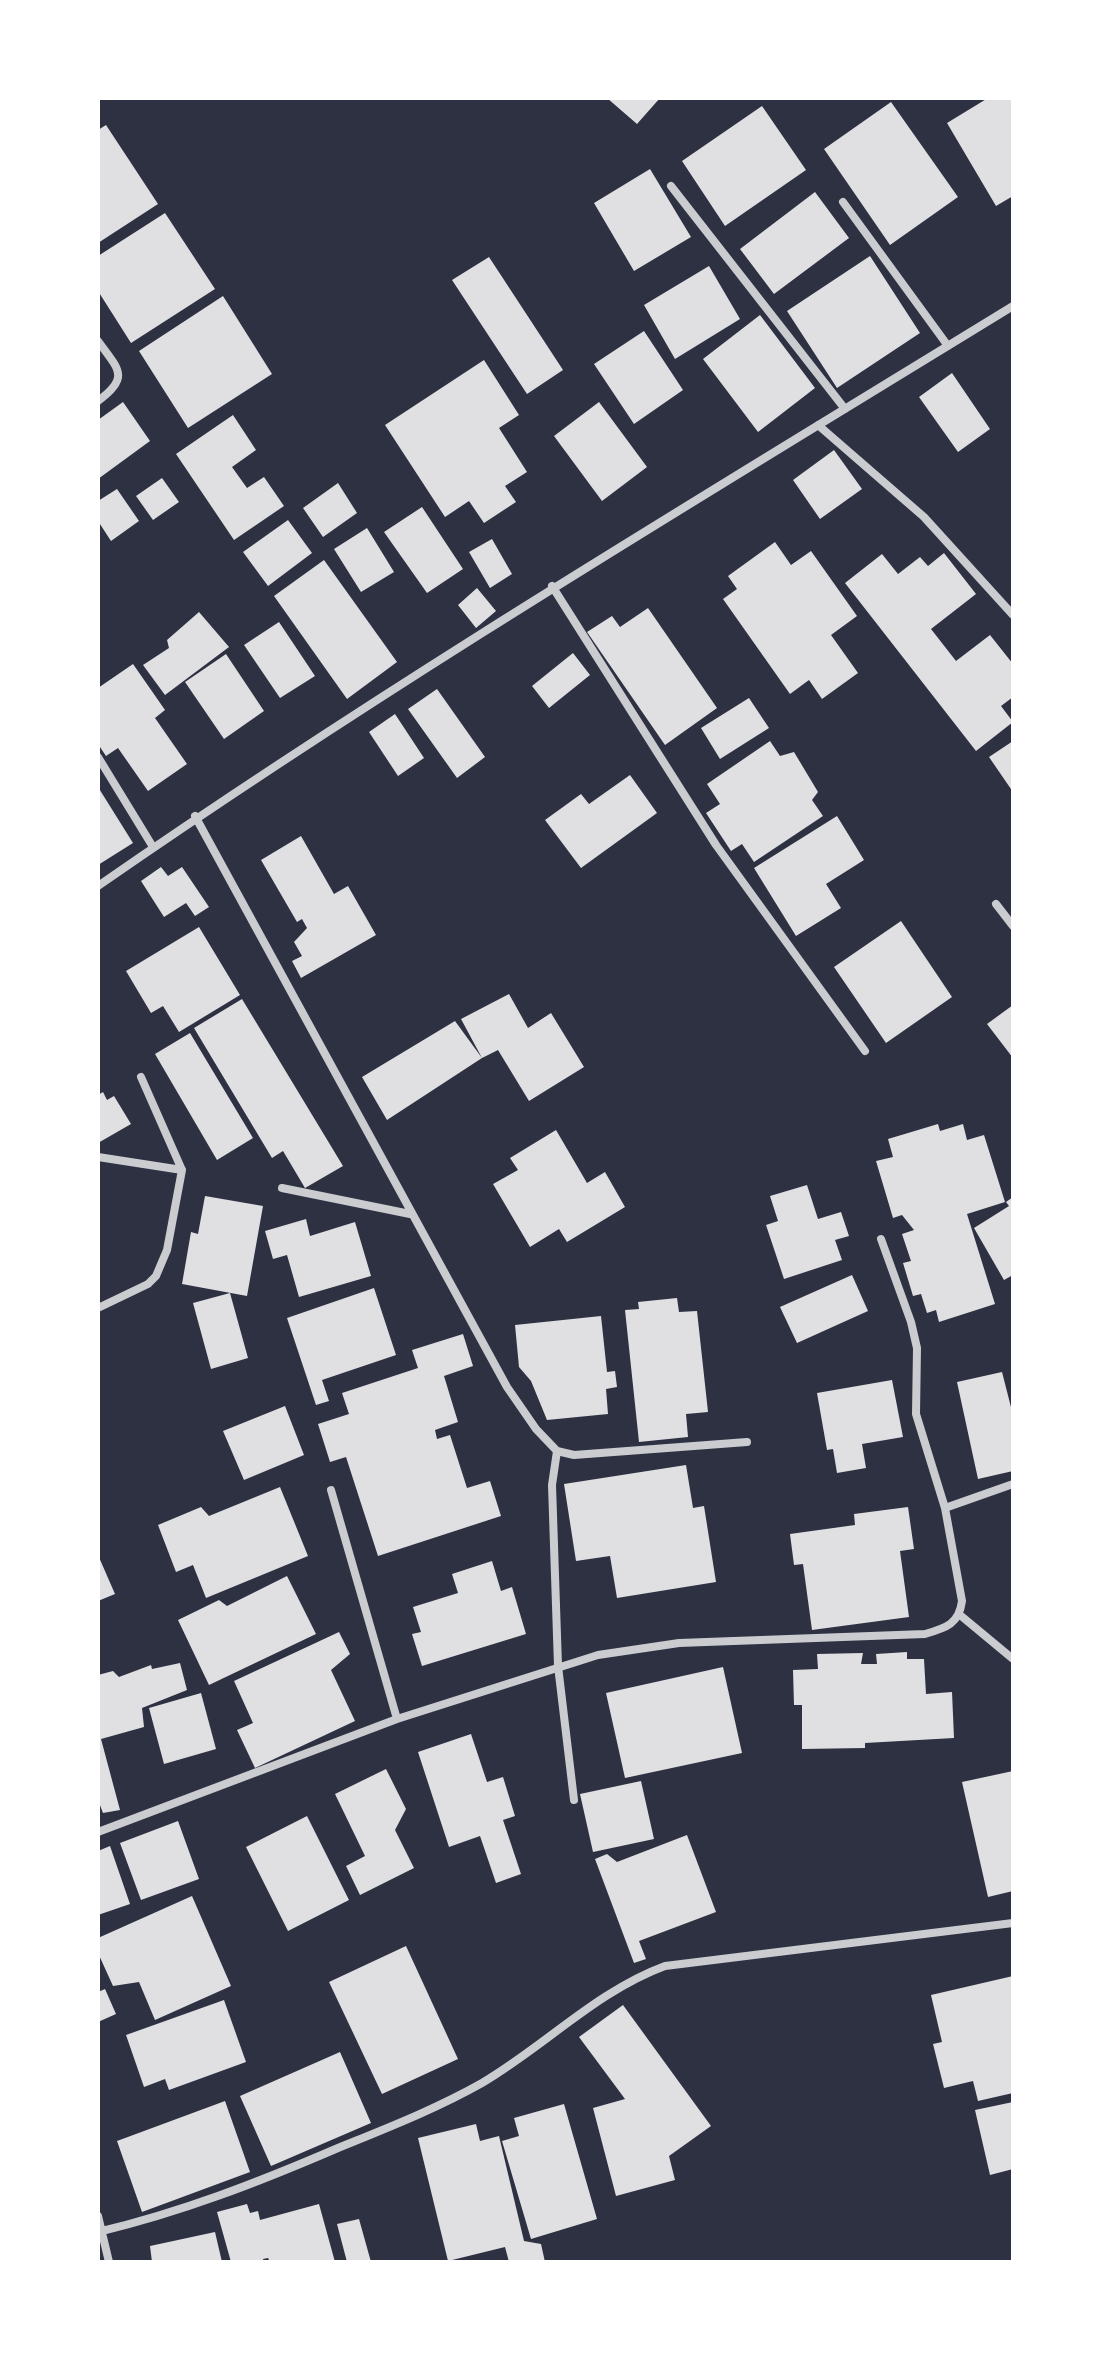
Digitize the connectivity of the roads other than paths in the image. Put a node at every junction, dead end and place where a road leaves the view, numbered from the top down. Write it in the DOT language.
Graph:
graph roads {
  1 [pos="671,186"];
  2 [pos="843,202"];
  3 [pos="1013,306"];
  4 [pos="98,341"];
  5 [pos="948,346"];
  6 [pos="98,401"];
  7 [pos="845,409"];
  8 [pos="818,425"];
  9 [pos="552,586"];
  10 [pos="1013,615"];
  11 [pos="98,757"];
  12 [pos="195,816"];
  13 [pos="153,847"];
  14 [pos="98,886"];
  15 [pos="996,904"];
  16 [pos="1013,926"];
  17 [pos="865,1051"];
  18 [pos="141,1077"];
  19 [pos="98,1157"];
  20 [pos="182,1170"];
  21 [pos="282,1188"];
  22 [pos="410,1214"];
  23 [pos="881,1239"];
  24 [pos="98,1308"];
  25 [pos="747,1442"];
  26 [pos="557,1451"];
  27 [pos="1013,1484"];
  28 [pos="331,1490"];
  29 [pos="945,1508"];
  30 [pos="960,1615"];
  31 [pos="1013,1659"];
  32 [pos="558,1666"];
  33 [pos="397,1719"];
  34 [pos="574,1800"];
  35 [pos="98,1832"];
  36 [pos="1013,1923"];
  37 [pos="98,2216"];
  38 [pos="100,2232"];
  39 [pos="109,2262"];
  1 -- 7 [label="street"];
  2 -- 5 [label="street"];
  3 -- 5 [label="street"];
  4 -- 6 [label="street"];
  5 -- 7 [label="street"];
  7 -- 8 [label="street"];
  8 -- 9 [label="street"];
  8 -- 10 [label="street"];
  9 -- 12 [label="street"];
  9 -- 17 [label="street"];
  11 -- 13 [label="street"];
  12 -- 13 [label="street"];
  12 -- 22 [label="street"];
  13 -- 14 [label="street"];
  15 -- 16 [label="street"];
  18 -- 20 [label="street"];
  19 -- 20 [label="street"];
  20 -- 24 [label="street"];
  21 -- 22 [label="street"];
  22 -- 26 [label="street"];
  23 -- 29 [label="street"];
  25 -- 26 [label="street"];
  26 -- 32 [label="street"];
  27 -- 29 [label="street"];
  28 -- 33 [label="street"];
  29 -- 30 [label="street"];
  30 -- 31 [label="street"];
  30 -- 32 [label="street"];
  32 -- 33 [label="street"];
  32 -- 34 [label="street"];
  33 -- 35 [label="street"];
  36 -- 38 [label="street"];
  37 -- 38 [label="street"];
  38 -- 39 [label="street"];
}
